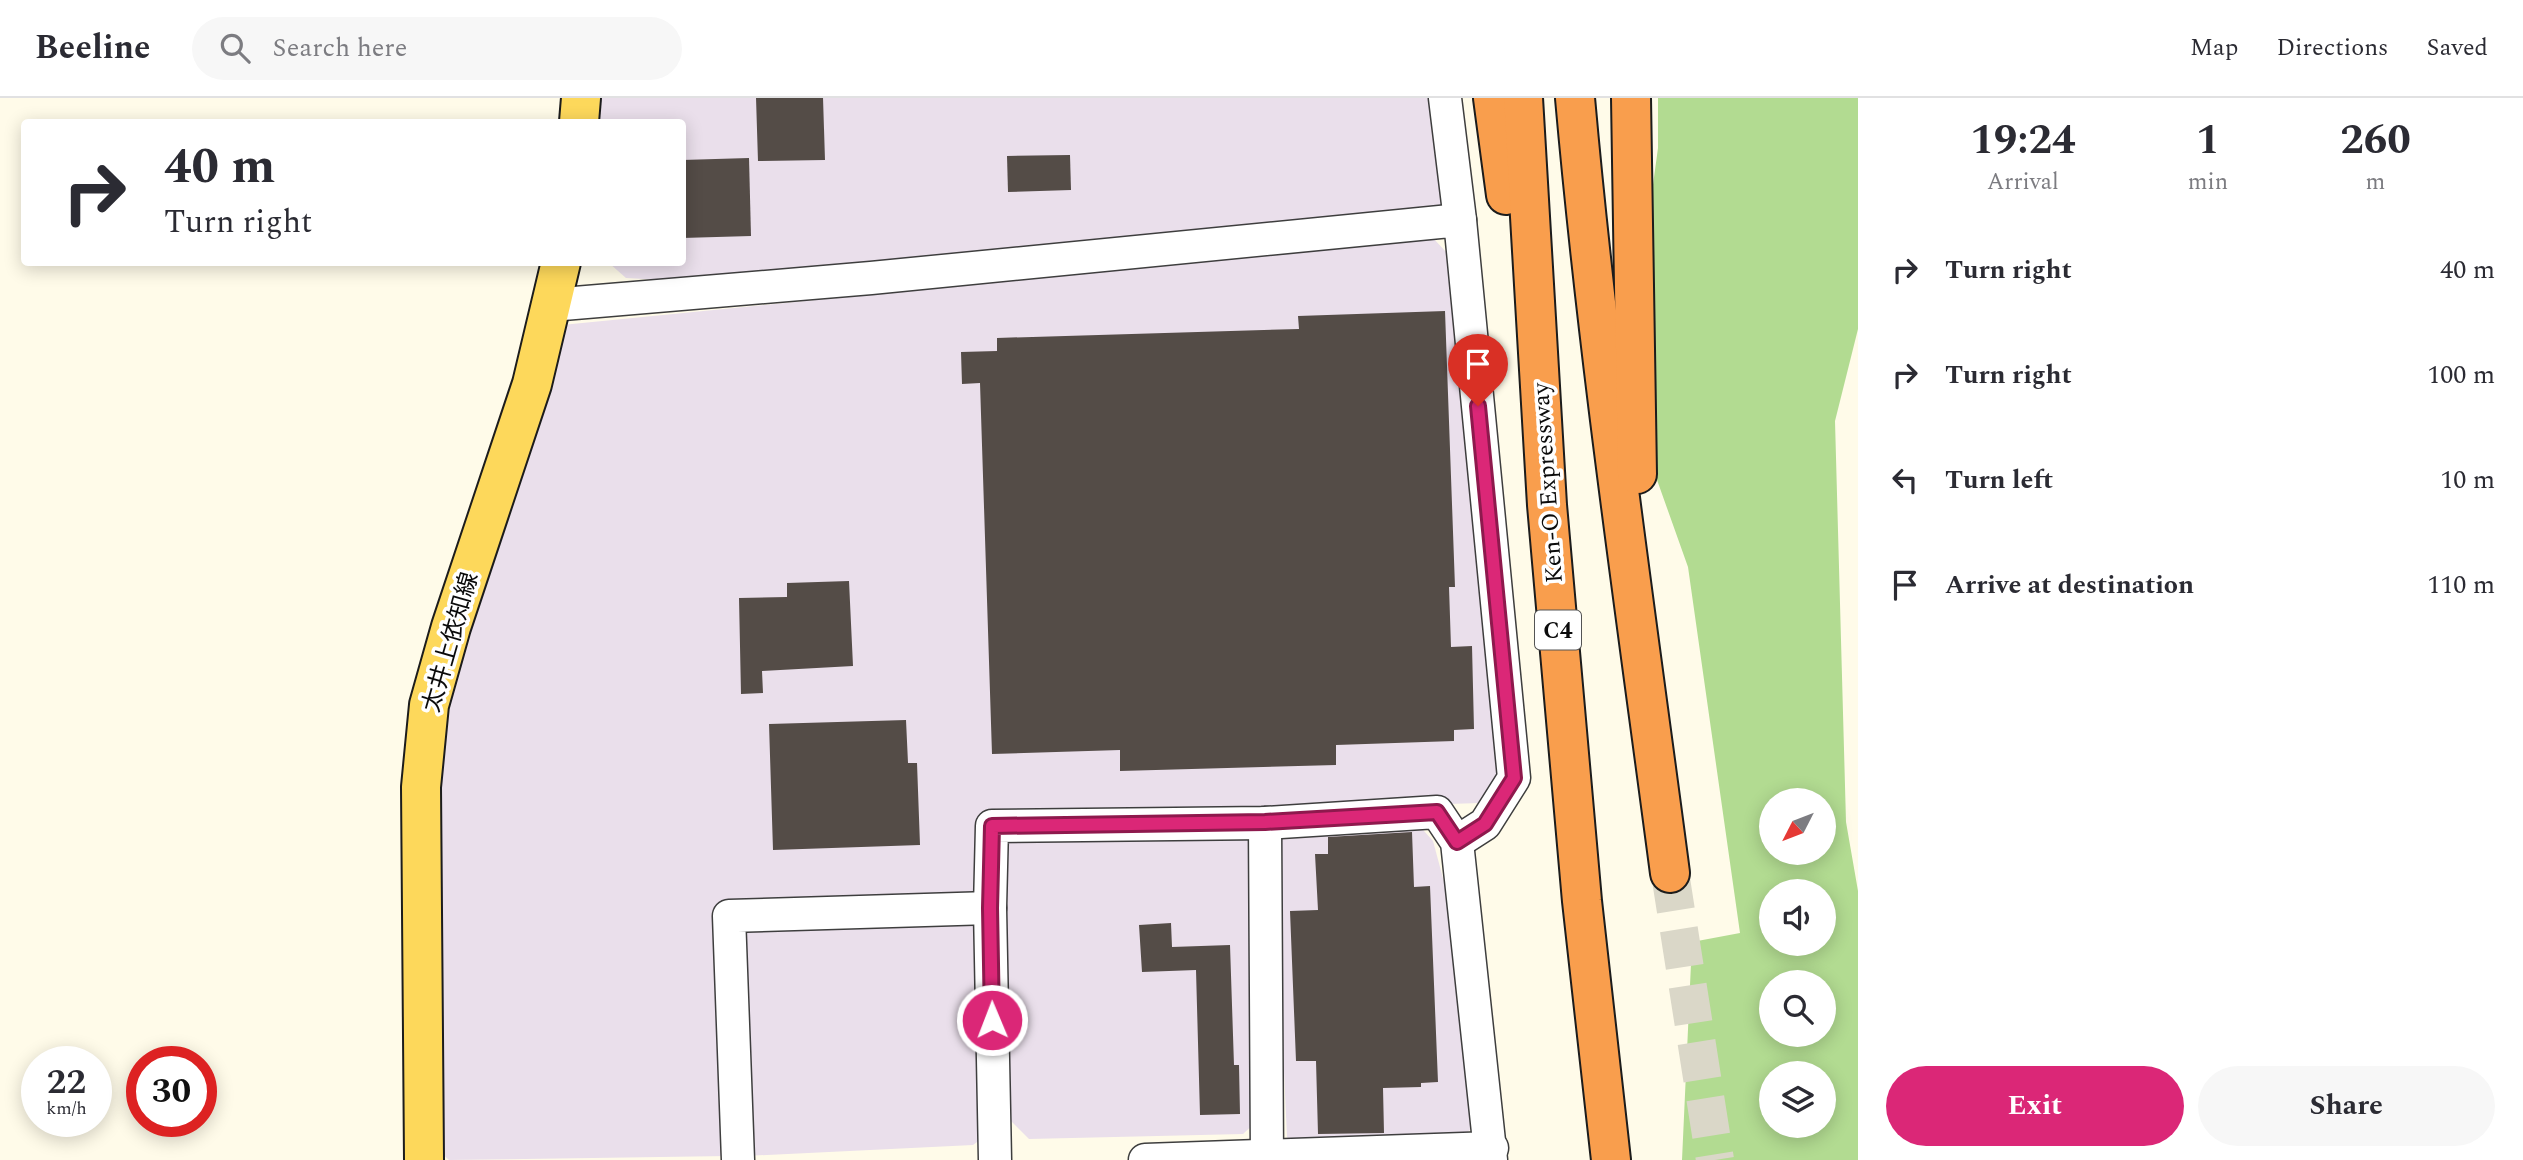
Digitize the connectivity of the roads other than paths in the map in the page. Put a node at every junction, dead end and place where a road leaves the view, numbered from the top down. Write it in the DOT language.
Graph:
graph roads {
  1 [pos="581,98"];
  2 [pos="1445,98"];
  3 [pos="1493,98"];
  4 [pos="1523,98"];
  5 [pos="1575,98"];
  6 [pos="1630,98"];
  7 [pos="579,119"];
  8 [pos="1460,220"];
  9 [pos="560,266"];
  10 [pos="551,305"];
  11 [pos="1548,505"];
  12 [pos="1640,645"];
  13 [pos="1265,822"];
  14 [pos="1457,842"];
  15 [pos="1670,873"];
  16 [pos="990,908"];
  17 [pos="1492,1154"];
  18 [pos="1267,1158"];
  19 [pos="424,1160"];
  20 [pos="738,1160"];
  21 [pos="995,1160"];
  22 [pos="1145,1160"];
  23 [pos="1611,1160"];
  1 -- 7 [label="main road"];
  2 -- 8 [label="street"];
  3 -- 11 [label="highway"];
  4 -- 11 [label="highway, Ken-O Expressway / C4"];
  5 -- 12 [label="highway"];
  6 -- 12 [label="highway"];
  8 -- 10 [label="street"];
  8 -- 14 [label="street"];
  9 -- 10 [label="main road, 太井上依知線"];
  10 -- 19 [label="main road, 太井上依知線"];
  11 -- 23 [label="highway, Ken-O Expressway / C4"];
  12 -- 15 [label="highway"];
  13 -- 14 [label="street"];
  13 -- 16 [label="street"];
  13 -- 18 [label="street"];
  14 -- 17 [label="street"];
  16 -- 20 [label="street"];
  16 -- 21 [label="street"];
  17 -- 18 [label="street"];
  18 -- 22 [label="street"];
}
